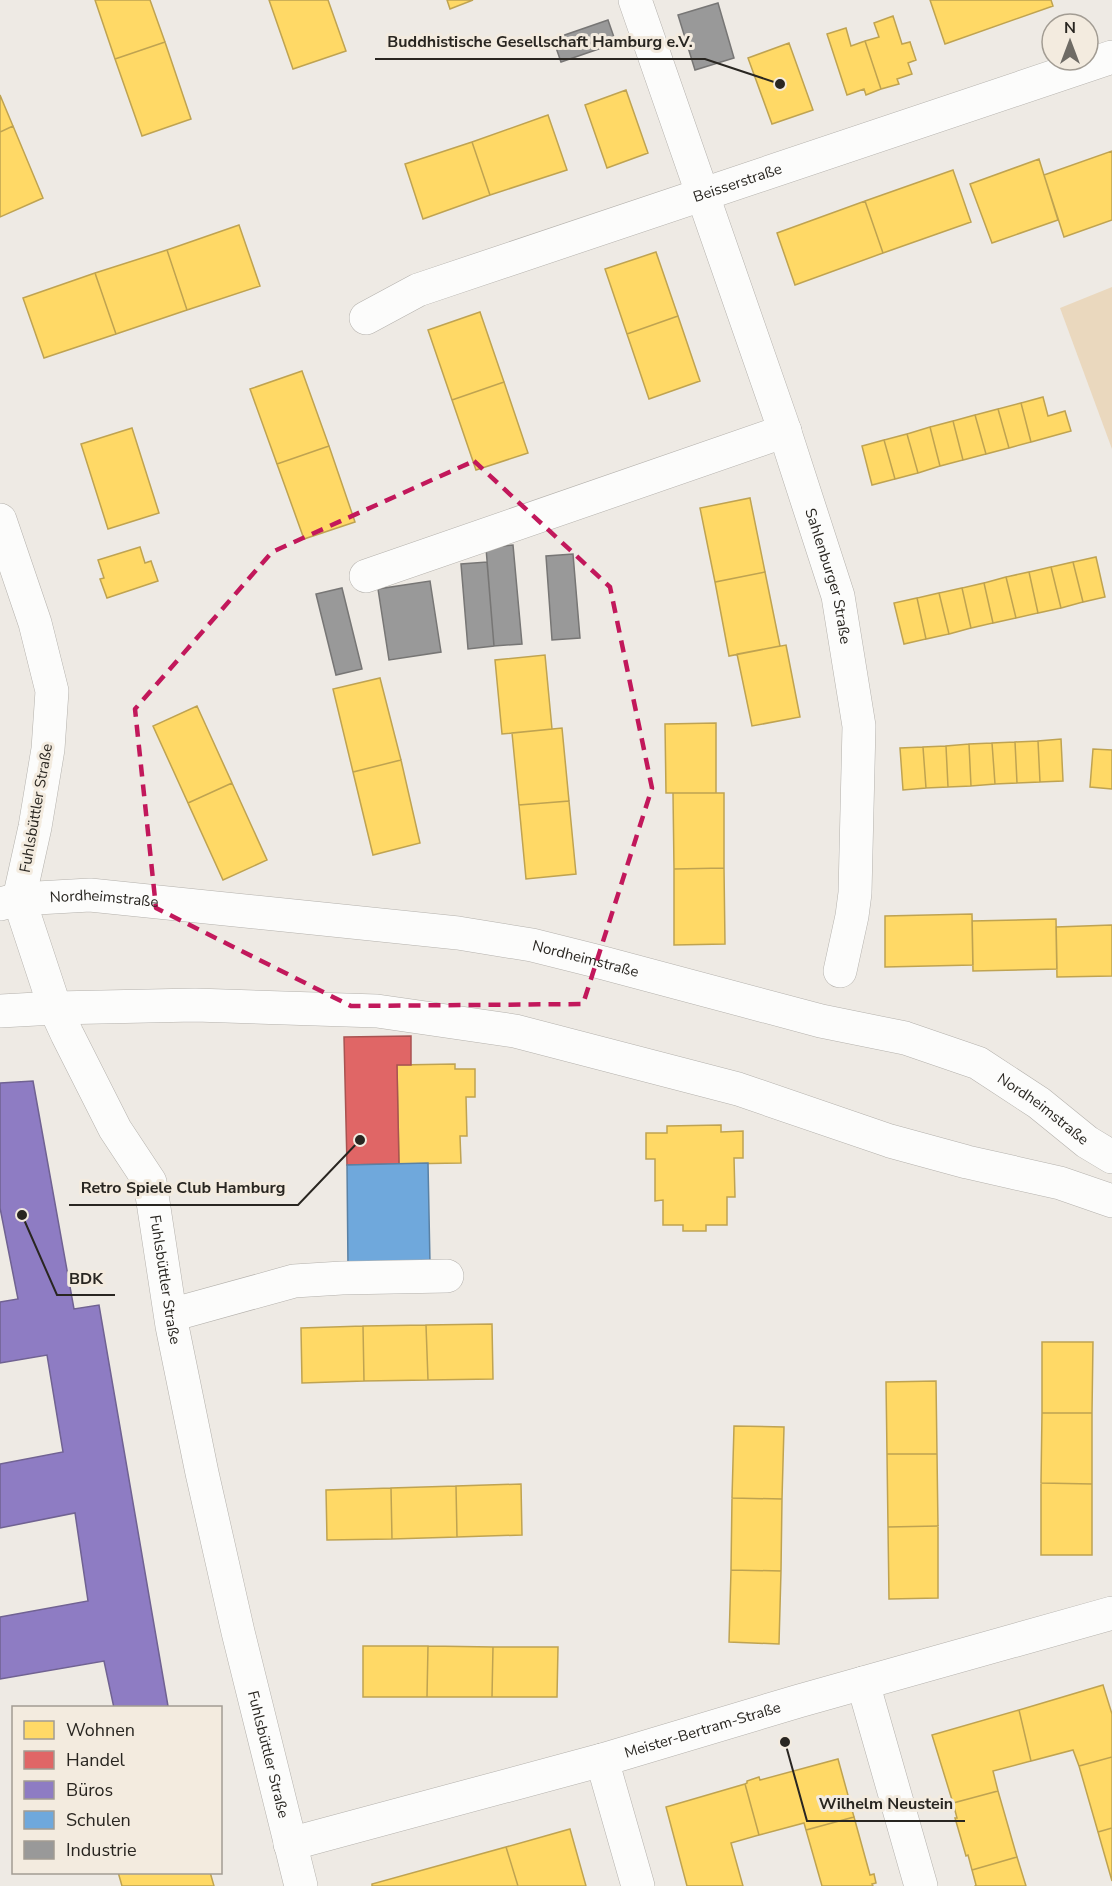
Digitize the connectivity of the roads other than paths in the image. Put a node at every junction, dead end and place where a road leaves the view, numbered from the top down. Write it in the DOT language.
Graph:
graph roads {
  1 [pos="635,0"];
  2 [pos="1112,57"];
  3 [pos="703,194"];
  4 [pos="366,318"];
  5 [pos="785,431"];
  6 [pos="0,520"];
  7 [pos="366,576"];
  8 [pos="10,902"];
  9 [pos="840,971"];
  10 [pos="55,1008"];
  11 [pos="0,1011"];
  12 [pos="1112,1157"];
  13 [pos="1112,1201"];
  14 [pos="447,1276"];
  15 [pos="171,1315"];
  16 [pos="1112,1613"];
  17 [pos="863,1683"];
  18 [pos="602,1760"];
  19 [pos="290,1844"];
  20 [pos="301,1886"];
  21 [pos="638,1886"];
  22 [pos="921,1886"];
  1 -- 3 [label="main road, Sahlenburger Straße"];
  2 -- 3 [label="main road, Beisserstraße"];
  3 -- 4 [label="main road, Beisserstraße"];
  3 -- 5 [label="main road, Sahlenburger Straße"];
  5 -- 7 [label="main road"];
  5 -- 9 [label="main road, Sahlenburger Straße"];
  6 -- 8 [label="main road, Fuhlsbüttler Straße"];
  8 -- 10 [label="main road, Fuhlsbüttler Straße"];
  8 -- 12 [label="main road, Nordheimstraße"];
  10 -- 11 [label="main road"];
  10 -- 13 [label="main road"];
  10 -- 15 [label="main road, Fuhlsbüttler Straße"];
  14 -- 15 [label="main road"];
  15 -- 19 [label="main road, Fuhlsbüttler Straße"];
  16 -- 17 [label="main road, Meister-Bertram-Straße"];
  17 -- 18 [label="main road, Meister-Bertram-Straße"];
  17 -- 22 [label="main road"];
  18 -- 19 [label="main road, Meister-Bertram-Straße"];
  18 -- 21 [label="main road"];
  19 -- 20 [label="main road, Fuhlsbüttler Straße"];
}
